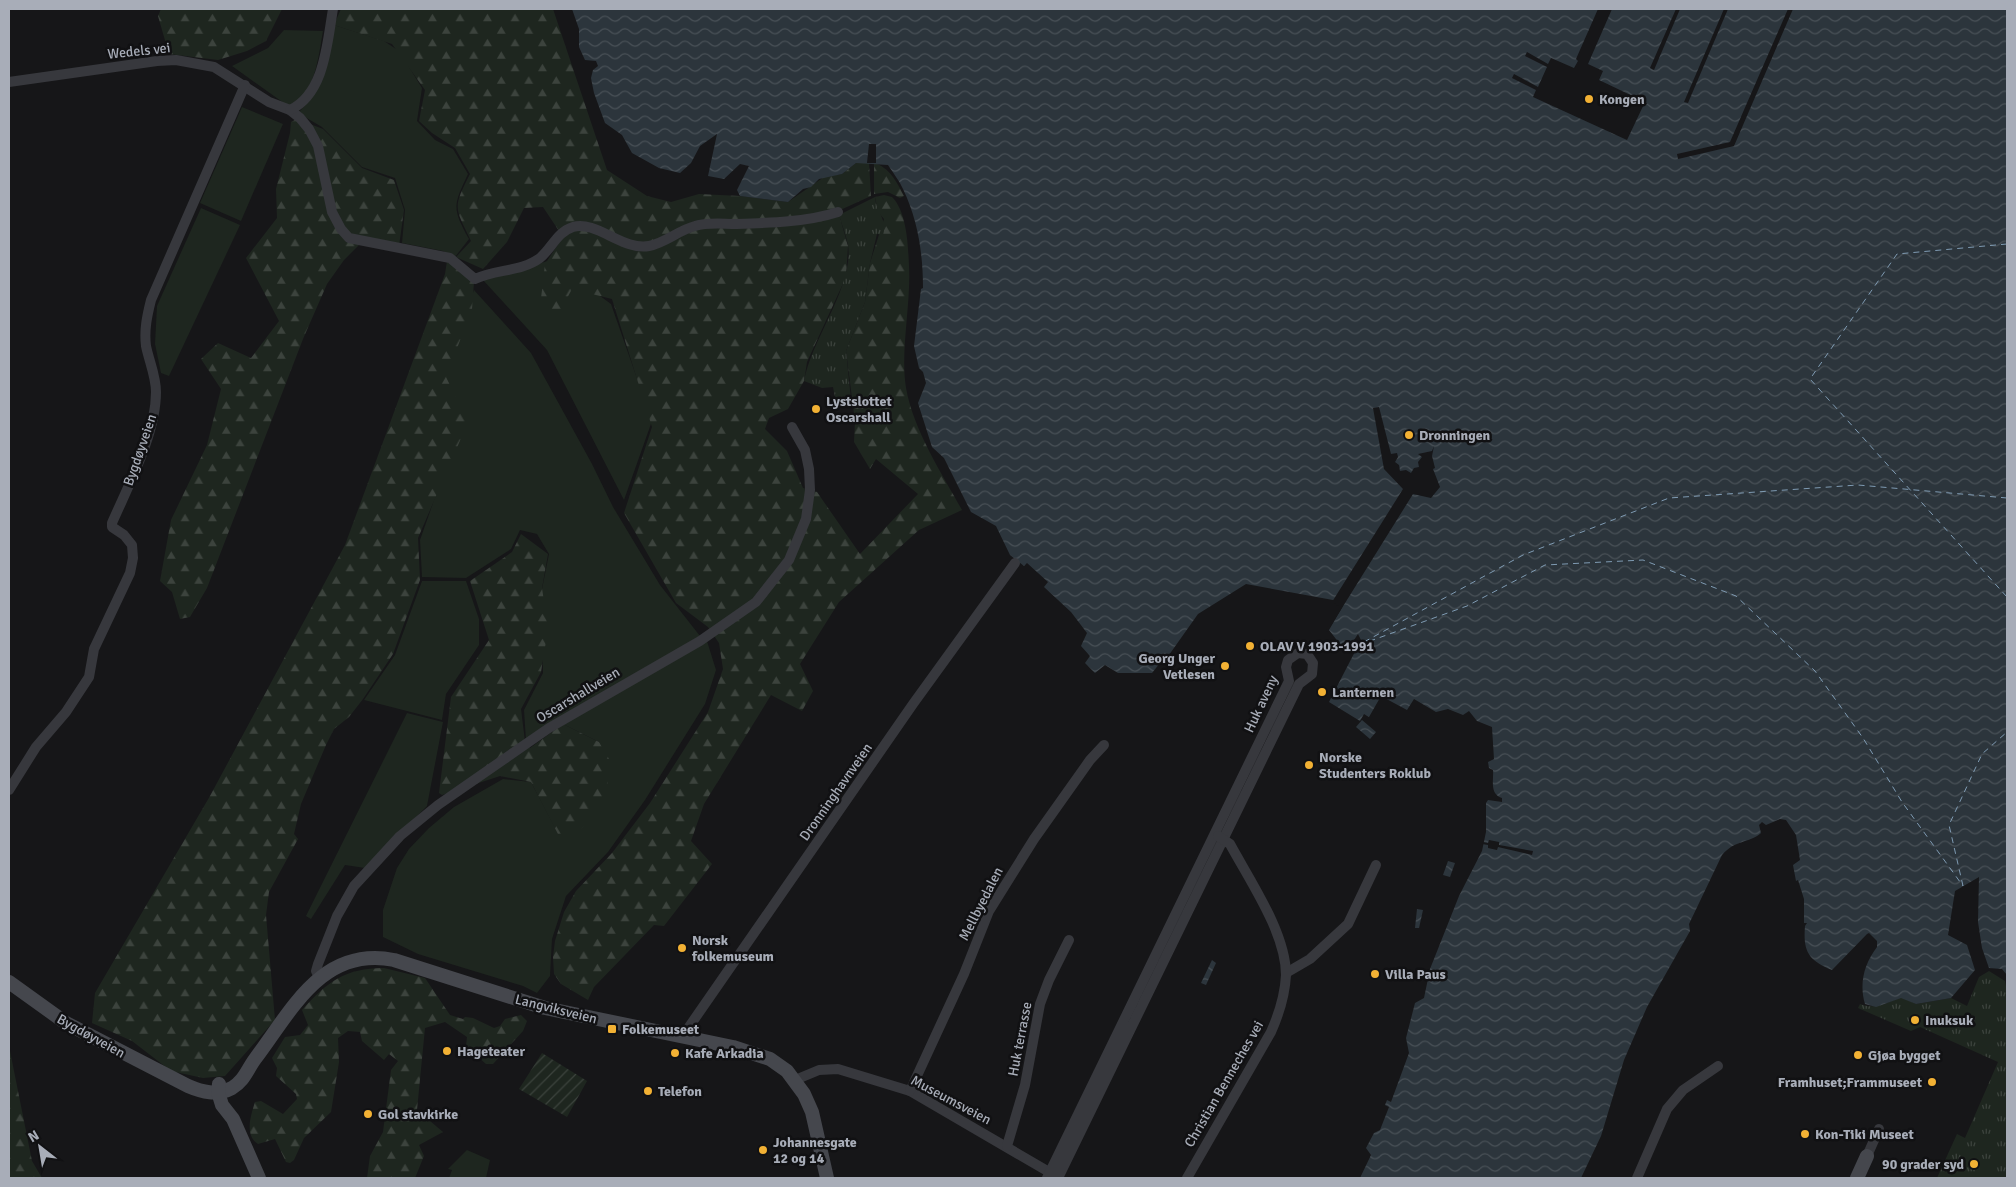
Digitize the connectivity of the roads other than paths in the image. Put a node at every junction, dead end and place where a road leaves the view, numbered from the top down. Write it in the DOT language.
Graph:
graph roads {
  1 [pos="333,9"];
  2 [pos="9,82"];
  3 [pos="245,85"];
  4 [pos="290,110"];
  5 [pos="838,212"];
  6 [pos="792,428"];
  7 [pos="1015,563"];
  8 [pos="1104,745"];
  9 [pos="1253,765"];
  10 [pos="9,790"];
  11 [pos="1219,836"];
  12 [pos="1376,865"];
  13 [pos="1069,940"];
  14 [pos="1160,957"];
  15 [pos="1286,973"];
  16 [pos="319,977"];
  17 [pos="9,982"];
  18 [pos="1127,1013"];
  19 [pos="1137,1018"];
  20 [pos="682,1037"];
  21 [pos="1718,1066"];
  22 [pos="1104,1072"];
  23 [pos="795,1080"];
  24 [pos="221,1089"];
  25 [pos="910,1091"];
  26 [pos="1879,1129"];
  27 [pos="1007,1146"];
  28 [pos="1866,1156"];
  29 [pos="1053,1176"];
  30 [pos="259,1178"];
  31 [pos="827,1178"];
  32 [pos="1187,1178"];
  33 [pos="1637,1178"];
  34 [pos="1857,1178"];
  1 -- 4 [label="street"];
  2 -- 3 [label="street, Wedels vei"];
  3 -- 4 [label="street, Wedels vei"];
  3 -- 10 [label="street, Bygdøyveien"];
  4 -- 5 [label="street, Wedels vei"];
  6 -- 16 [label="street, Oscarshallveien"];
  7 -- 20 [label="street, Dronninghavnveien"];
  8 -- 25 [label="street, Mellbyedalen"];
  9 -- 9 [label="street, Huk aveny"];
  9 -- 11 [label="street, Huk aveny"];
  11 -- 14 [label="street, Huk aveny"];
  11 -- 15 [label="street, Christian Benneches vei"];
  12 -- 15 [label="street"];
  13 -- 27 [label="street, Huk terrasse"];
  14 -- 18 [label="street, Huk aveny"];
  14 -- 19 [label="street, Huk aveny"];
  15 -- 32 [label="street, Christian Benneches vei"];
  16 -- 20 [label="street, Langviksveien"];
  16 -- 24 [label="street, Langviksveien"];
  17 -- 24 [label="street, Bygdøyveien"];
  18 -- 19 [label="street"];
  18 -- 22 [label="street, Huk aveny"];
  19 -- 22 [label="street, Huk aveny"];
  20 -- 23 [label="street, Langviksveien"];
  21 -- 33 [label="street"];
  22 -- 29 [label="street, Huk aveny"];
  23 -- 25 [label="street, Museumsveien"];
  23 -- 31 [label="street, Langviksveien"];
  24 -- 30 [label="street"];
  25 -- 27 [label="street, Museumsveien"];
  26 -- 28 [label="street"];
  27 -- 29 [label="street, Museumsveien"];
  28 -- 34 [label="street"];
}
